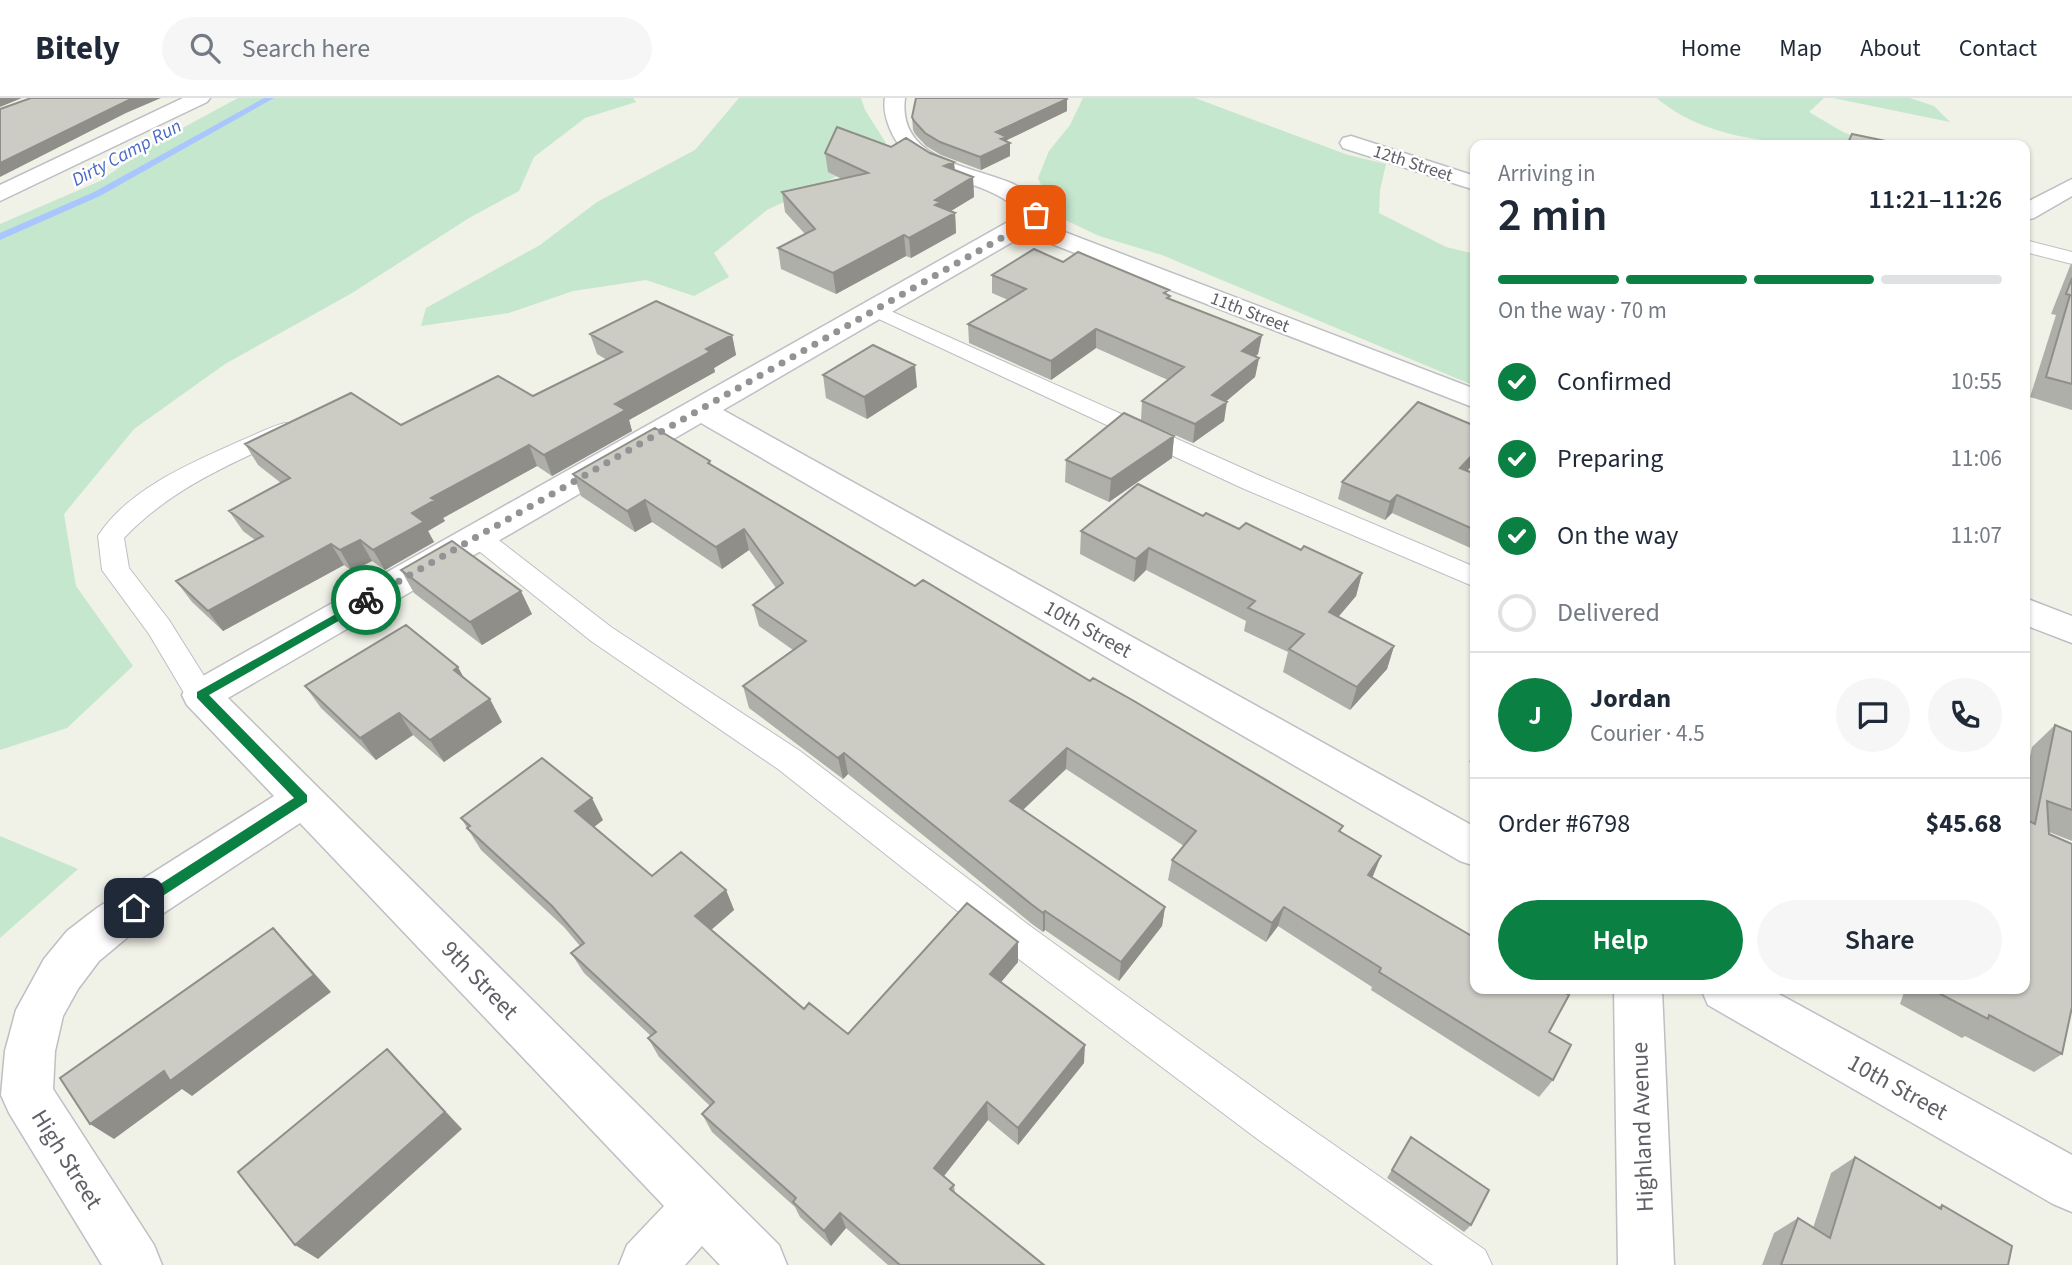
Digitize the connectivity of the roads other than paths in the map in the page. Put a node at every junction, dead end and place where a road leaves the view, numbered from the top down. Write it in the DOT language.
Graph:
graph roads {
  1 [pos="200,98"];
  2 [pos="895,98"];
  3 [pos="1351,143"];
  4 [pos="1470,181"];
  5 [pos="2072,186"];
  6 [pos="0,194"];
  7 [pos="2030,210"];
  8 [pos="1024,225"];
  9 [pos="2030,247"];
  10 [pos="2072,258"];
  11 [pos="875,310"];
  12 [pos="1470,397"];
  13 [pos="700,410"];
  14 [pos="310,418"];
  15 [pos="478,537"];
  16 [pos="1470,576"];
  17 [pos="2030,613"];
  18 [pos="2072,630"];
  19 [pos="201,695"];
  20 [pos="303,799"];
  21 [pos="1470,845"];
  22 [pos="1638,994"];
  23 [pos="1734,994"];
  24 [pos="2072,1185"];
  25 [pos="701,1206"];
  26 [pos="134,1265"];
  27 [pos="647,1265"];
  28 [pos="759,1265"];
  29 [pos="1470,1265"];
  30 [pos="1646,1265"];
  1 -- 6 [label="street"];
  2 -- 8 [label="street"];
  3 -- 4 [label="street, 12th Street"];
  5 -- 7 [label="street"];
  8 -- 11 [label="street"];
  8 -- 12 [label="street, 11th Street"];
  9 -- 10 [label="lane"];
  11 -- 13 [label="street"];
  11 -- 16 [label="lane"];
  13 -- 15 [label="street"];
  13 -- 21 [label="street, 10th Street"];
  14 -- 19 [label="lane"];
  15 -- 19 [label="street"];
  15 -- 29 [label="lane"];
  17 -- 18 [label="street"];
  19 -- 20 [label="street, 9th Street"];
  20 -- 25 [label="street, 9th Street"];
  20 -- 26 [label="street, High Street"];
  22 -- 30 [label="street, Highland Avenue"];
  23 -- 24 [label="street, 10th Street"];
  25 -- 27 [label="street"];
  25 -- 28 [label="street, 9th Street"];
}
